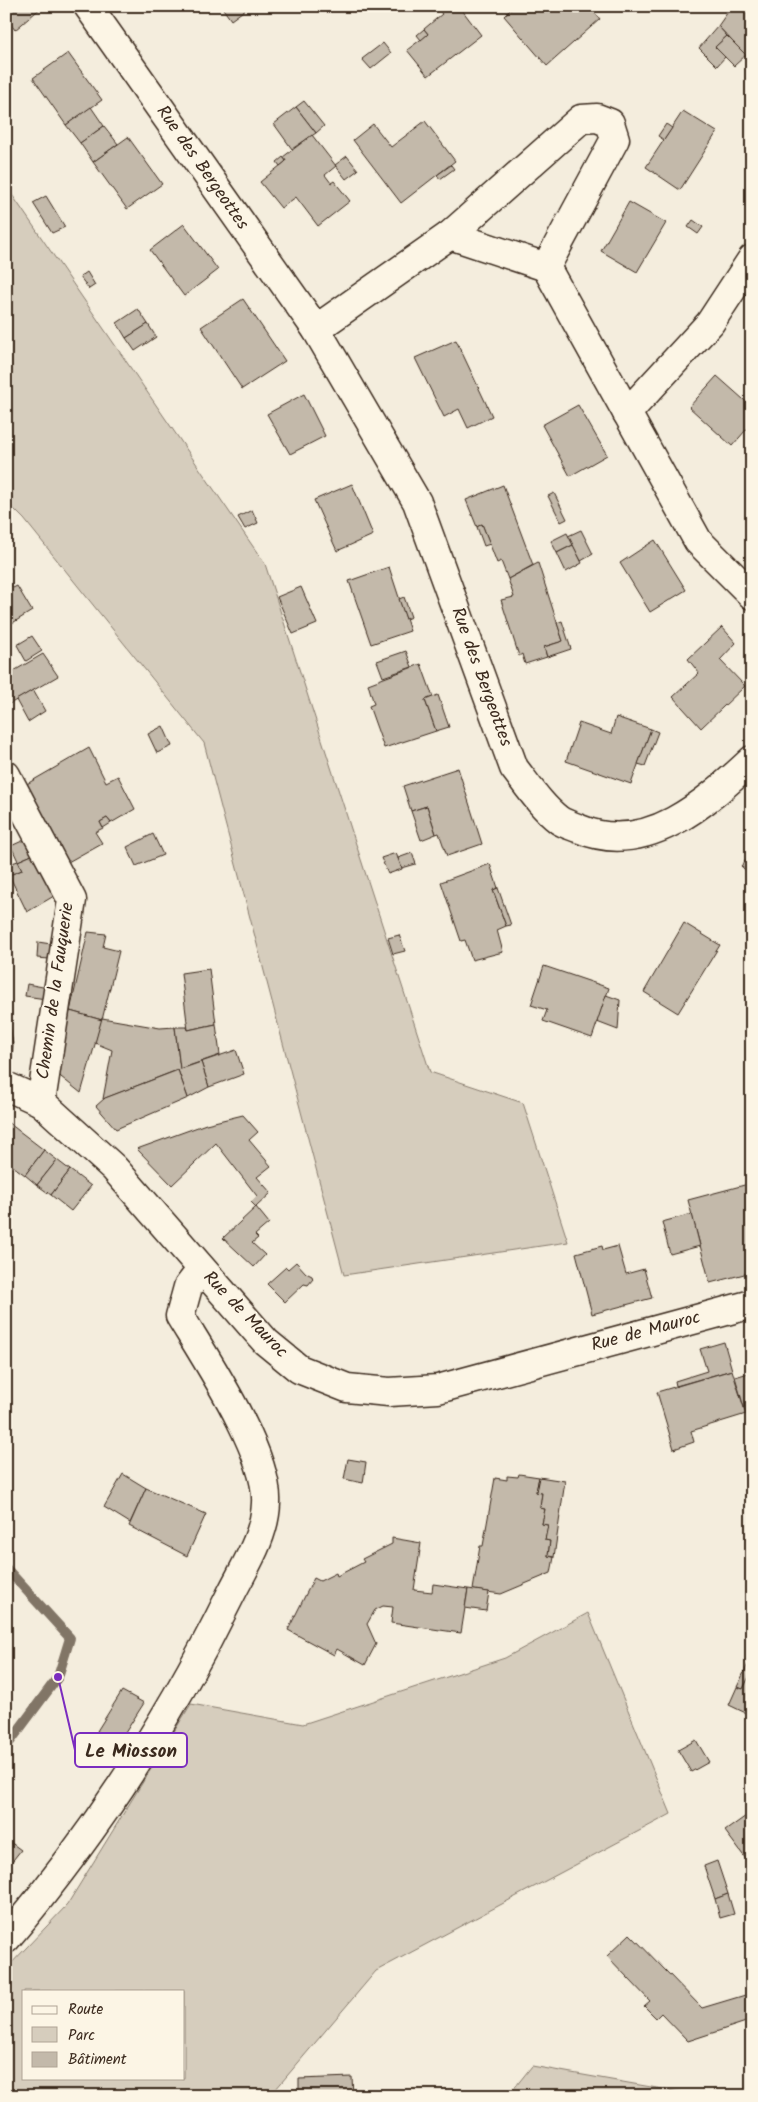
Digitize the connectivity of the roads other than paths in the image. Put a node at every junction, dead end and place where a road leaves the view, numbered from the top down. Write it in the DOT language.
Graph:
graph roads {
  1 [pos="88,6"];
  2 [pos="450,235"];
  3 [pos="752,259"];
  4 [pos="546,267"];
  5 [pos="316,329"];
  6 [pos="627,413"];
  7 [pos="752,595"];
  8 [pos="752,760"];
  9 [pos="6,775"];
  10 [pos="6,1086"];
  11 [pos="41,1102"];
  12 [pos="202,1270"];
  13 [pos="752,1304"];
  14 [pos="6,1939"];
  1 -- 5 [label="street, Rue des Bergeottes"];
  2 -- 4 [label="street"];
  2 -- 4 [label="street"];
  2 -- 5 [label="street"];
  3 -- 6 [label="street"];
  4 -- 6 [label="street"];
  5 -- 8 [label="street, Rue des Bergeottes"];
  6 -- 7 [label="street"];
  9 -- 11 [label="street, Chemin de la Fauquerie"];
  10 -- 11 [label="street, Rue de Mauroc"];
  11 -- 12 [label="street, Rue de Mauroc"];
  12 -- 13 [label="street, Rue de Mauroc"];
  12 -- 14 [label="street"];
}
